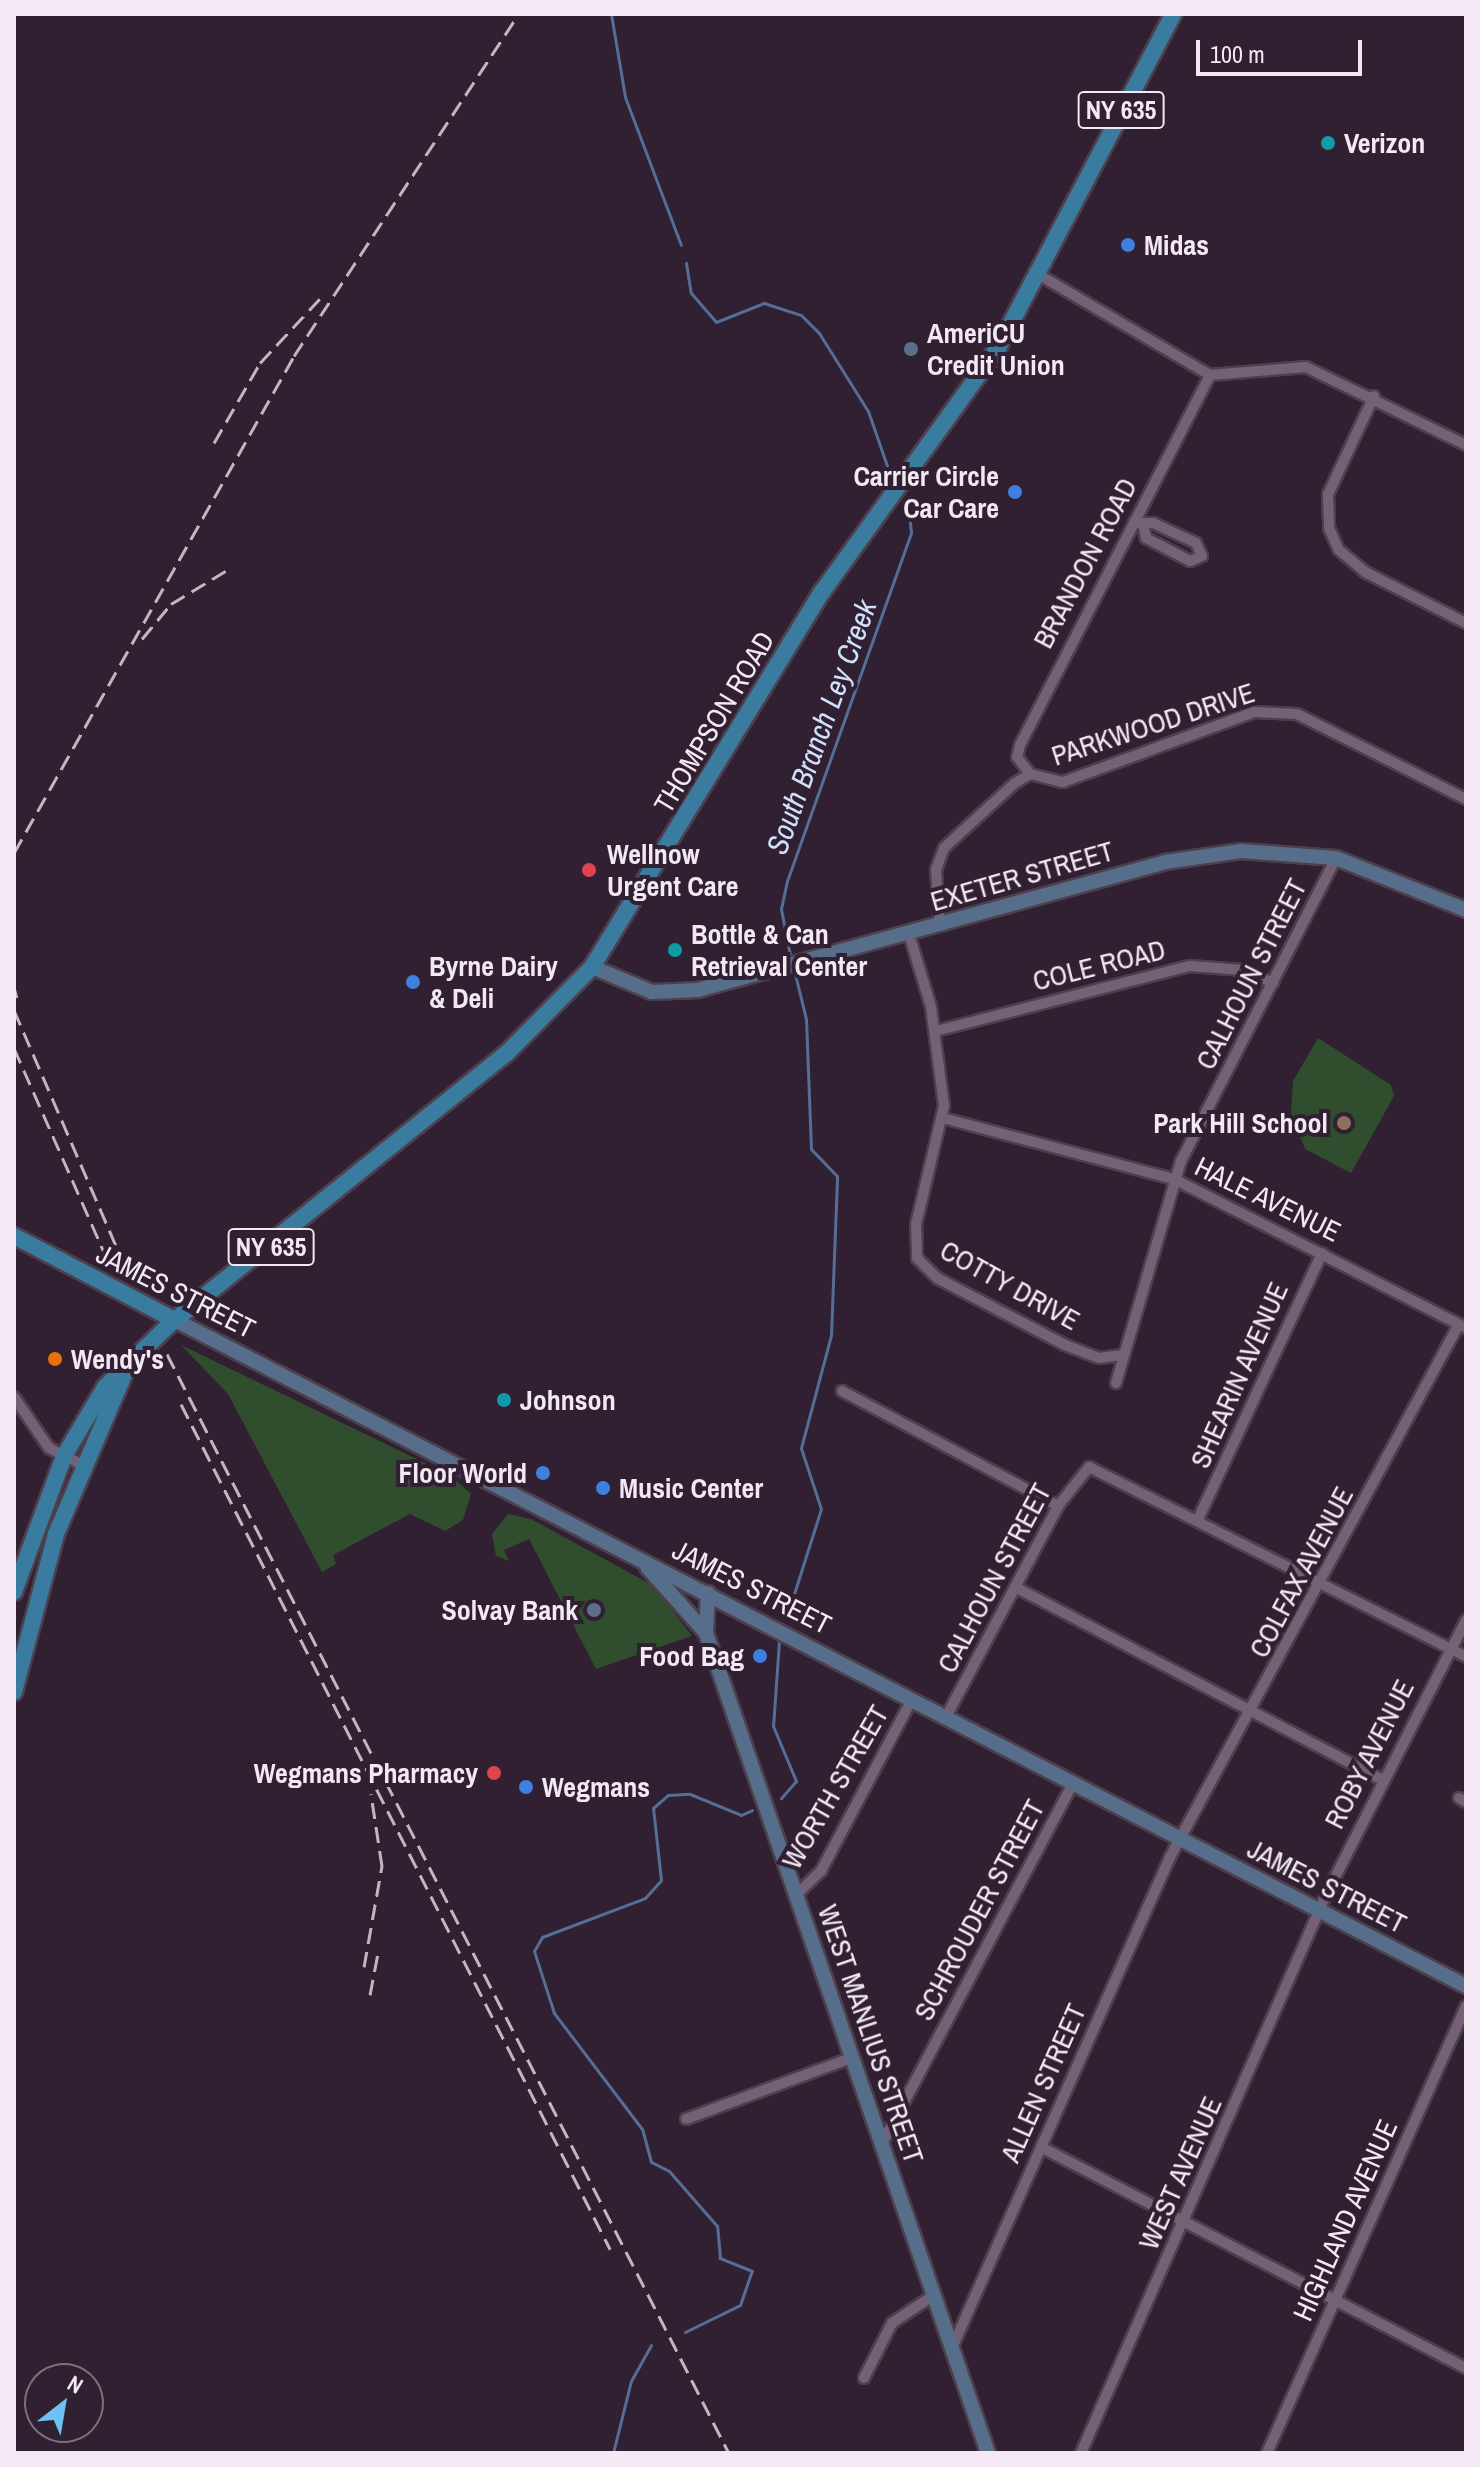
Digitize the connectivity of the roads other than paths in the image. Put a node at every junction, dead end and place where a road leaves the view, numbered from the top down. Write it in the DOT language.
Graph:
graph roads {
  1 [pos="1173,14"];
  2 [pos="1036,273"];
  3 [pos="1210,375"];
  4 [pos="1374,396"];
  5 [pos="1466,445"];
  6 [pos="1139,526"];
  7 [pos="1466,623"];
  8 [pos="1030,774"];
  9 [pos="1466,799"];
  10 [pos="1336,858"];
  11 [pos="1466,910"];
  12 [pos="940,926"];
  13 [pos="909,934"];
  14 [pos="592,967"];
  15 [pos="1273,983"];
  16 [pos="936,1031"];
  17 [pos="943,1118"];
  18 [pos="1174,1179"];
  19 [pos="14,1236"];
  20 [pos="1322,1253"];
  21 [pos="175,1320"];
  22 [pos="1463,1326"];
  23 [pos="1123,1355"];
  24 [pos="125,1372"];
  25 [pos="1116,1383"];
  26 [pos="842,1391"];
  27 [pos="14,1397"];
  28 [pos="64,1456"];
  29 [pos="85,1466"];
  30 [pos="1058,1506"];
  31 [pos="1199,1517"];
  32 [pos="633,1555"];
  33 [pos="1323,1585"];
  34 [pos="1015,1587"];
  35 [pos="14,1592"];
  36 [pos="708,1593"];
  37 [pos="1466,1620"];
  38 [pos="706,1633"];
  39 [pos="1451,1650"];
  40 [pos="1466,1657"];
  41 [pos="14,1692"];
  42 [pos="912,1699"];
  43 [pos="1255,1712"];
  44 [pos="946,1717"];
  45 [pos="1383,1780"];
  46 [pos="1073,1783"];
  47 [pos="1181,1839"];
  48 [pos="796,1895"];
  49 [pos="1323,1913"];
  50 [pos="1466,1986"];
  51 [pos="1466,2006"];
  52 [pos="851,2058"];
  53 [pos="686,2119"];
  54 [pos="882,2144"];
  55 [pos="1041,2147"];
  56 [pos="1185,2221"];
  57 [pos="934,2295"];
  58 [pos="1335,2300"];
  59 [pos="952,2348"];
  60 [pos="1466,2368"];
  61 [pos="864,2378"];
  62 [pos="988,2453"];
  63 [pos="1081,2453"];
  64 [pos="1267,2453"];
  1 -- 2 [label="main road, THOMPSON ROAD / NY 635"];
  2 -- 3 [label="street"];
  2 -- 14 [label="main road, THOMPSON ROAD / NY 635"];
  3 -- 4 [label="street"];
  3 -- 6 [label="street, BRANDON ROAD"];
  4 -- 5 [label="street"];
  4 -- 7 [label="street"];
  6 -- 6 [label="street"];
  6 -- 8 [label="street, BRANDON ROAD"];
  8 -- 9 [label="street, PARKWOOD DRIVE"];
  8 -- 12 [label="street, PARKWOOD DRIVE"];
  10 -- 11 [label="street, EXETER STREET"];
  10 -- 12 [label="street, EXETER STREET"];
  10 -- 15 [label="street, CALHOUN STREET"];
  12 -- 13 [label="street, EXETER STREET"];
  13 -- 14 [label="street, EXETER STREET"];
  13 -- 16 [label="street, COTTY DRIVE"];
  14 -- 21 [label="main road, THOMPSON ROAD / NY 635"];
  15 -- 16 [label="street, COLE ROAD"];
  15 -- 18 [label="street, CALHOUN STREET"];
  16 -- 17 [label="street, COTTY DRIVE"];
  17 -- 18 [label="street, HALE AVENUE"];
  17 -- 23 [label="street, COTTY DRIVE"];
  18 -- 20 [label="street, HALE AVENUE"];
  18 -- 23 [label="street, CALHOUN STREET"];
  19 -- 21 [label="main road, JAMES STREET"];
  20 -- 22 [label="street, HALE AVENUE"];
  20 -- 31 [label="street, SHEARIN AVENUE"];
  21 -- 24 [label="main road, THOMPSON ROAD / NY 635"];
  21 -- 32 [label="street, JAMES STREET"];
  22 -- 33 [label="street, COLFAX AVENUE"];
  23 -- 25 [label="street, CALHOUN STREET"];
  24 -- 28 [label="main road, THOMPSON ROAD / NY 635"];
  24 -- 29 [label="main road, THOMPSON ROAD / NY 635"];
  26 -- 30 [label="street"];
  27 -- 28 [label="street"];
  28 -- 29 [label="street"];
  28 -- 35 [label="main road, THOMPSON ROAD / NY 635"];
  29 -- 41 [label="main road, THOMPSON ROAD / NY 635"];
  30 -- 31 [label="street, CALHOUN STREET"];
  30 -- 34 [label="street, CALHOUN STREET"];
  31 -- 33 [label="street"];
  32 -- 36 [label="street, JAMES STREET"];
  32 -- 38 [label="street, WEST MANLIUS STREET"];
  33 -- 39 [label="street"];
  33 -- 43 [label="street, COLFAX AVENUE"];
  34 -- 43 [label="street"];
  34 -- 44 [label="street, CALHOUN STREET"];
  36 -- 38 [label="street, WEST MANLIUS STREET"];
  36 -- 42 [label="street, JAMES STREET"];
  37 -- 39 [label="street, ROBY AVENUE"];
  38 -- 48 [label="street, WEST MANLIUS STREET"];
  39 -- 40 [label="street"];
  39 -- 45 [label="street, ROBY AVENUE"];
  42 -- 44 [label="street, JAMES STREET"];
  42 -- 48 [label="street, WORTH STREET"];
  43 -- 45 [label="street"];
  43 -- 47 [label="street, COLFAX AVENUE"];
  44 -- 46 [label="street, JAMES STREET"];
  45 -- 49 [label="street, ROBY AVENUE"];
  46 -- 47 [label="street, JAMES STREET"];
  46 -- 54 [label="street, SCHROUDER STREET"];
  47 -- 49 [label="street, JAMES STREET"];
  47 -- 55 [label="street, ALLEN STREET"];
  48 -- 52 [label="street, WEST MANLIUS STREET"];
  49 -- 50 [label="street, JAMES STREET"];
  49 -- 56 [label="street, WEST AVENUE"];
  51 -- 58 [label="street, HIGHLAND AVENUE"];
  52 -- 53 [label="street"];
  52 -- 54 [label="street, WEST MANLIUS STREET"];
  54 -- 57 [label="street, WEST MANLIUS STREET"];
  55 -- 56 [label="street"];
  55 -- 59 [label="street, ALLEN STREET"];
  56 -- 58 [label="street"];
  56 -- 63 [label="street, WEST AVENUE"];
  57 -- 59 [label="street, WEST MANLIUS STREET"];
  57 -- 61 [label="street"];
  58 -- 60 [label="street"];
  58 -- 64 [label="street, HIGHLAND AVENUE"];
  59 -- 62 [label="street, WEST MANLIUS STREET"];
}
